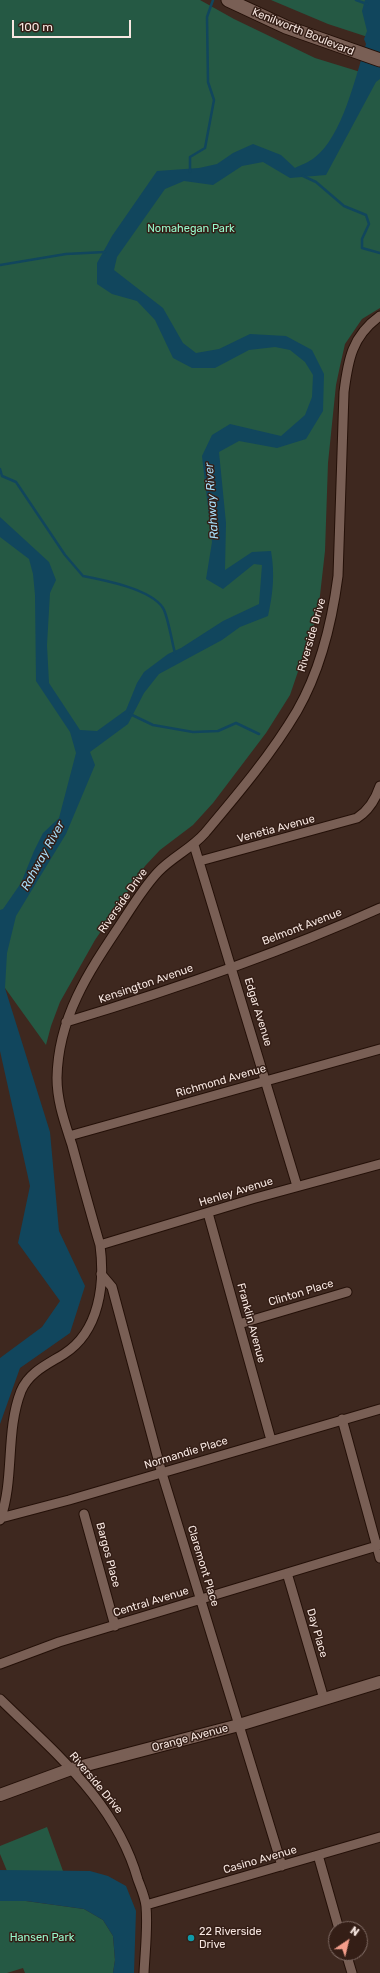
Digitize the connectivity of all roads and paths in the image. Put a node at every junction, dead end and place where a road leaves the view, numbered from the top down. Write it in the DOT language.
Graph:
graph roads {
  1 [pos="228,0"];
  2 [pos="380,60"];
  3 [pos="380,316"];
  4 [pos="380,786"];
  5 [pos="194,844"];
  6 [pos="200,861"];
  7 [pos="380,908"];
  8 [pos="232,966"];
  9 [pos="66,1022"];
  10 [pos="380,1049"];
  11 [pos="266,1081"];
  12 [pos="69,1136"];
  13 [pos="380,1164"];
  14 [pos="298,1186"];
  15 [pos="208,1212"];
  16 [pos="100,1245"];
  17 [pos="102,1274"];
  18 [pos="347,1292"];
  19 [pos="239,1324"];
  20 [pos="380,1408"];
  21 [pos="342,1419"];
  22 [pos="271,1440"];
  23 [pos="162,1472"];
  24 [pos="84,1514"];
  25 [pos="0,1519"];
  26 [pos="378,1546"];
  27 [pos="380,1558"];
  28 [pos="287,1573"];
  29 [pos="201,1600"];
  30 [pos="115,1626"];
  31 [pos="0,1664"];
  32 [pos="380,1682"];
  33 [pos="0,1699"];
  34 [pos="324,1699"];
  35 [pos="239,1725"];
  36 [pos="71,1769"];
  37 [pos="0,1794"];
  38 [pos="380,1837"];
  39 [pos="318,1855"];
  40 [pos="282,1866"];
  41 [pos="146,1905"];
  42 [pos="337,1921"];
  43 [pos="348,1961"];
  44 [pos="144,1973"];
  45 [pos="352,1973"];
  1 -- 2 [label="main road, Kenilworth Boulevard"];
  3 -- 5 [label="street, Riverside Drive"];
  4 -- 6 [label="street, Venetia Avenue"];
  5 -- 6 [label="street, Edgar Avenue"];
  5 -- 9 [label="street, Riverside Drive"];
  6 -- 8 [label="street, Edgar Avenue"];
  7 -- 8 [label="street, Belmont Avenue"];
  8 -- 9 [label="street, Kensington Avenue"];
  8 -- 11 [label="street, Edgar Avenue"];
  9 -- 12 [label="street, Riverside Drive"];
  10 -- 11 [label="street, Richmond Avenue"];
  11 -- 12 [label="street, Richmond Avenue"];
  11 -- 14 [label="street, Edgar Avenue"];
  12 -- 16 [label="street, Riverside Drive"];
  13 -- 14 [label="street, Henley Avenue"];
  14 -- 15 [label="street, Henley Avenue"];
  15 -- 16 [label="street, Henley Avenue"];
  15 -- 19 [label="street, Franklin Avenue"];
  16 -- 17 [label="street, Riverside Drive"];
  17 -- 23 [label="street, Claremont Place"];
  17 -- 25 [label="street, Riverside Drive"];
  18 -- 19 [label="street, Clinton Place"];
  19 -- 22 [label="street, Franklin Avenue"];
  20 -- 21 [label="street, Normandie Place"];
  21 -- 22 [label="street, Normandie Place"];
  21 -- 26 [label="street"];
  22 -- 23 [label="street, Normandie Place"];
  23 -- 25 [label="street, Normandie Place"];
  23 -- 29 [label="street, Claremont Place"];
  24 -- 30 [label="street, Bargos Place"];
  26 -- 27 [label="street"];
  26 -- 28 [label="street, Central Avenue"];
  28 -- 29 [label="street, Central Avenue"];
  28 -- 34 [label="street, Day Place"];
  29 -- 30 [label="street, Central Avenue"];
  29 -- 35 [label="street, Claremont Place"];
  30 -- 31 [label="street, Central Avenue"];
  32 -- 34 [label="street, Orange Avenue"];
  33 -- 36 [label="street, Riverside Drive"];
  34 -- 35 [label="street, Orange Avenue"];
  35 -- 36 [label="street, Orange Avenue"];
  35 -- 40 [label="street, Claremont Place"];
  36 -- 37 [label="street, Orange Avenue"];
  36 -- 41 [label="street, Riverside Drive"];
  38 -- 39 [label="street, Casino Avenue"];
  39 -- 40 [label="street, Casino Avenue"];
  39 -- 42 [label="street"];
  40 -- 41 [label="street, Casino Avenue"];
  41 -- 44 [label="street, Riverside Drive"];
  43 -- 45 [label="street"];
}
